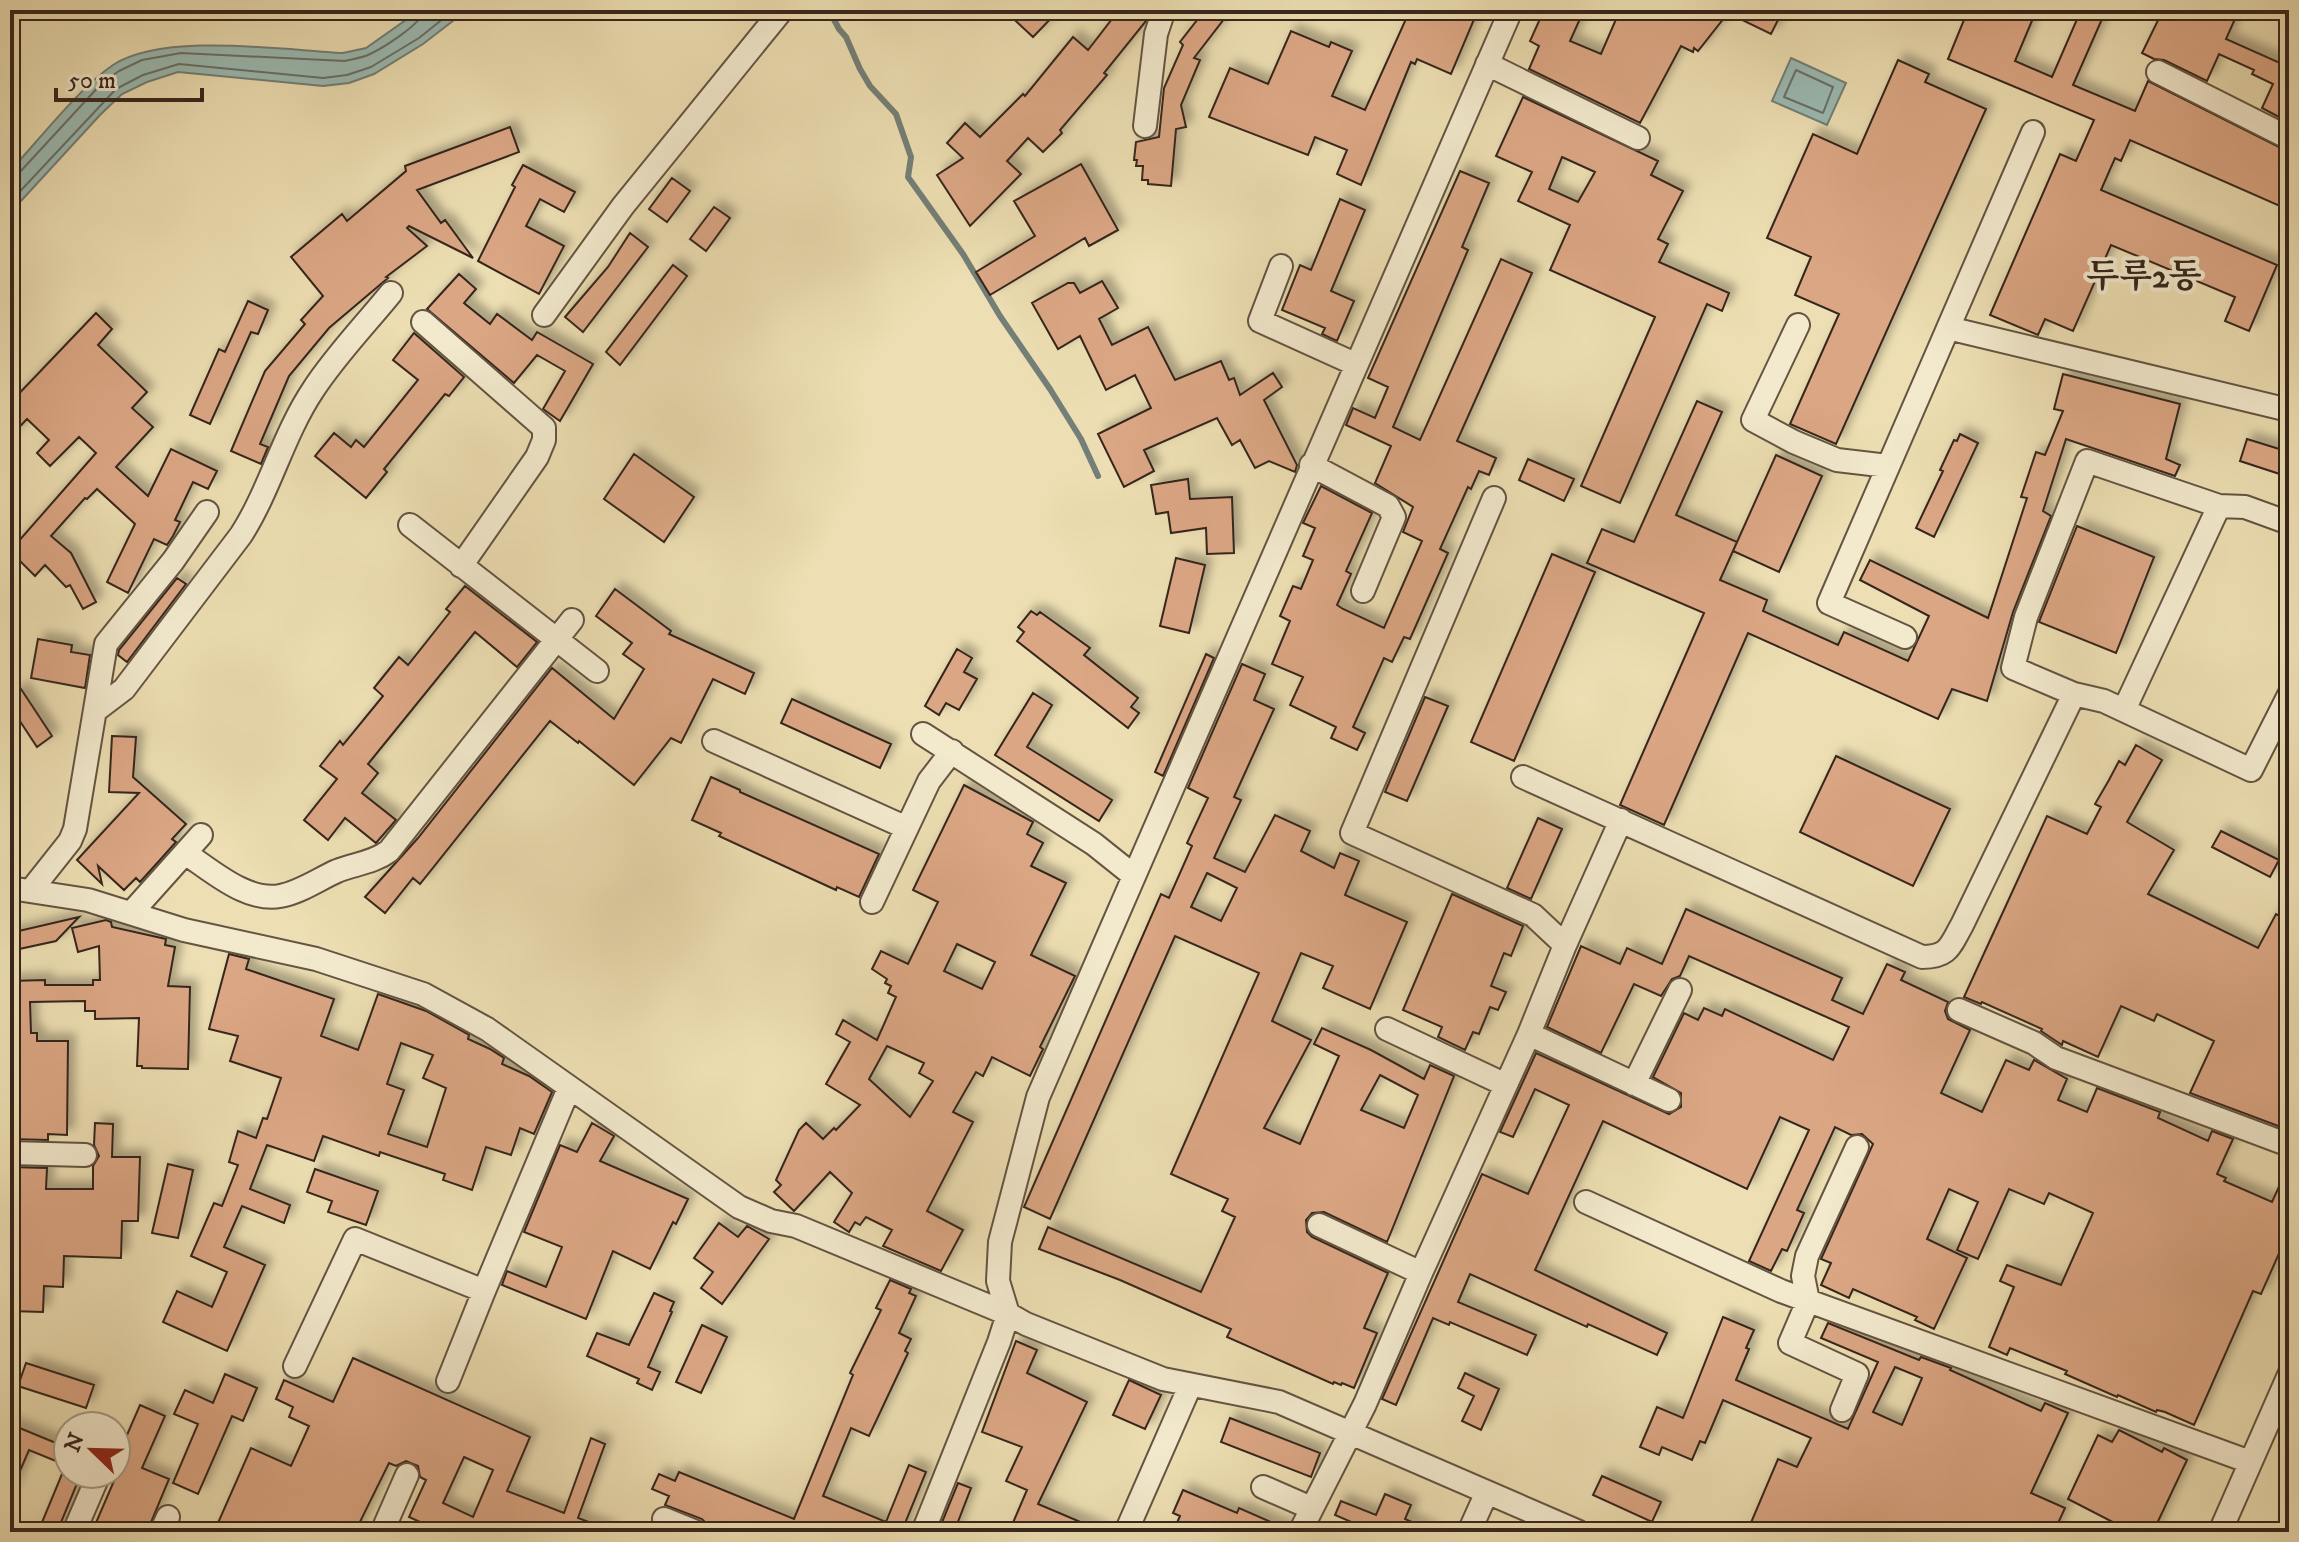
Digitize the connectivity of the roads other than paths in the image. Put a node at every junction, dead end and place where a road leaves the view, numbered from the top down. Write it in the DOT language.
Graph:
graph roads {
  1 [pos="782,10"];
  2 [pos="1164,10"];
  3 [pos="1511,10"];
  4 [pos="1487,64"];
  5 [pos="2158,72"];
  6 [pos="1145,126"];
  7 [pos="2033,132"];
  8 [pos="1638,138"];
  9 [pos="2289,138"];
  10 [pos="1281,266"];
  11 [pos="391,293"];
  12 [pos="544,315"];
  13 [pos="423,322"];
  14 [pos="1798,325"];
  15 [pos="1948,328"];
  16 [pos="1355,364"];
  17 [pos="2289,410"];
  18 [pos="1311,465"];
  19 [pos="1888,466"];
  20 [pos="1494,498"];
  21 [pos="2219,506"];
  22 [pos="207,512"];
  23 [pos="2289,523"];
  24 [pos="410,525"];
  25 [pos="461,566"];
  26 [pos="1363,591"];
  27 [pos="572,620"];
  28 [pos="1905,637"];
  29 [pos="556,640"];
  30 [pos="597,671"];
  31 [pos="2074,694"];
  32 [pos="2289,697"];
  33 [pos="2124,710"];
  34 [pos="95,711"];
  35 [pos="923,734"];
  36 [pos="714,741"];
  37 [pos="952,751"];
  38 [pos="1523,777"];
  39 [pos="1621,820"];
  40 [pos="907,828"];
  41 [pos="201,835"];
  42 [pos="185,853"];
  43 [pos="1134,876"];
  44 [pos="21,889"];
  45 [pos="872,902"];
  46 [pos="132,912"];
  47 [pos="1565,945"];
  48 [pos="1680,990"];
  49 [pos="1959,1010"];
  50 [pos="1387,1029"];
  51 [pos="1529,1034"];
  52 [pos="1634,1084"];
  53 [pos="1506,1085"];
  54 [pos="569,1088"];
  55 [pos="1669,1100"];
  56 [pos="2289,1145"];
  57 [pos="1857,1147"];
  58 [pos="10,1153"];
  59 [pos="85,1155"];
  60 [pos="1586,1202"];
  61 [pos="1319,1225"];
  62 [pos="1421,1273"];
  63 [pos="484,1291"];
  64 [pos="1808,1301"];
  65 [pos="1008,1314"];
  66 [pos="295,1366"];
  67 [pos="448,1381"];
  68 [pos="1190,1386"];
  69 [pos="2286,1388"];
  70 [pos="1842,1410"];
  71 [pos="1351,1433"];
  72 [pos="2250,1462"];
  73 [pos="407,1475"];
  74 [pos="1263,1487"];
  75 [pos="92,1490"];
  76 [pos="1487,1492"];
  77 [pos="1311,1508"];
  78 [pos="664,1519"];
  79 [pos="74,1532"];
  80 [pos="382,1532"];
  81 [pos="696,1532"];
  82 [pos="923,1532"];
  83 [pos="1126,1532"];
  84 [pos="1300,1532"];
  85 [pos="1469,1532"];
  86 [pos="1579,1532"];
  87 [pos="2220,1532"];
  1 -- 12 [label="street"];
  2 -- 6 [label="street"];
  3 -- 4 [label="street"];
  4 -- 8 [label="street"];
  4 -- 16 [label="street"];
  5 -- 9 [label="street"];
  7 -- 15 [label="street"];
  10 -- 16 [label="street"];
  11 -- 34 [label="street"];
  13 -- 25 [label="street"];
  14 -- 19 [label="street"];
  15 -- 17 [label="street"];
  15 -- 19 [label="street"];
  16 -- 18 [label="street"];
  18 -- 26 [label="street"];
  18 -- 43 [label="street"];
  19 -- 28 [label="street"];
  20 -- 47 [label="street"];
  21 -- 23 [label="street"];
  21 -- 31 [label="street"];
  21 -- 33 [label="street"];
  22 -- 34 [label="street"];
  24 -- 25 [label="street"];
  25 -- 29 [label="street"];
  27 -- 29 [label="street"];
  29 -- 30 [label="street"];
  29 -- 42 [label="street"];
  31 -- 33 [label="street"];
  31 -- 39 [label="street"];
  32 -- 33 [label="street"];
  34 -- 44 [label="street"];
  35 -- 37 [label="street"];
  36 -- 40 [label="street"];
  37 -- 40 [label="street"];
  37 -- 43 [label="street"];
  38 -- 39 [label="street"];
  39 -- 47 [label="street"];
  40 -- 45 [label="street"];
  41 -- 42 [label="street"];
  42 -- 46 [label="street"];
  43 -- 65 [label="street"];
  44 -- 46 [label="street"];
  46 -- 54 [label="street"];
  47 -- 51 [label="street"];
  48 -- 52 [label="street"];
  49 -- 56 [label="street"];
  50 -- 53 [label="street"];
  51 -- 52 [label="street"];
  51 -- 53 [label="street"];
  52 -- 55 [label="street"];
  53 -- 62 [label="street"];
  54 -- 63 [label="street"];
  54 -- 65 [label="street"];
  57 -- 64 [label="street"];
  58 -- 59 [label="street"];
  60 -- 64 [label="street"];
  61 -- 62 [label="street"];
  62 -- 71 [label="street"];
  63 -- 66 [label="street"];
  63 -- 67 [label="street"];
  64 -- 70 [label="street"];
  64 -- 72 [label="street"];
  65 -- 68 [label="street"];
  65 -- 82 [label="street"];
  68 -- 71 [label="street"];
  68 -- 83 [label="street"];
  69 -- 72 [label="street"];
  71 -- 76 [label="street"];
  71 -- 77 [label="street"];
  72 -- 87 [label="street"];
  73 -- 80 [label="street"];
  74 -- 77 [label="street"];
  75 -- 79 [label="street"];
  76 -- 85 [label="street"];
  76 -- 86 [label="street"];
  77 -- 84 [label="street"];
  78 -- 81 [label="street"];
}
